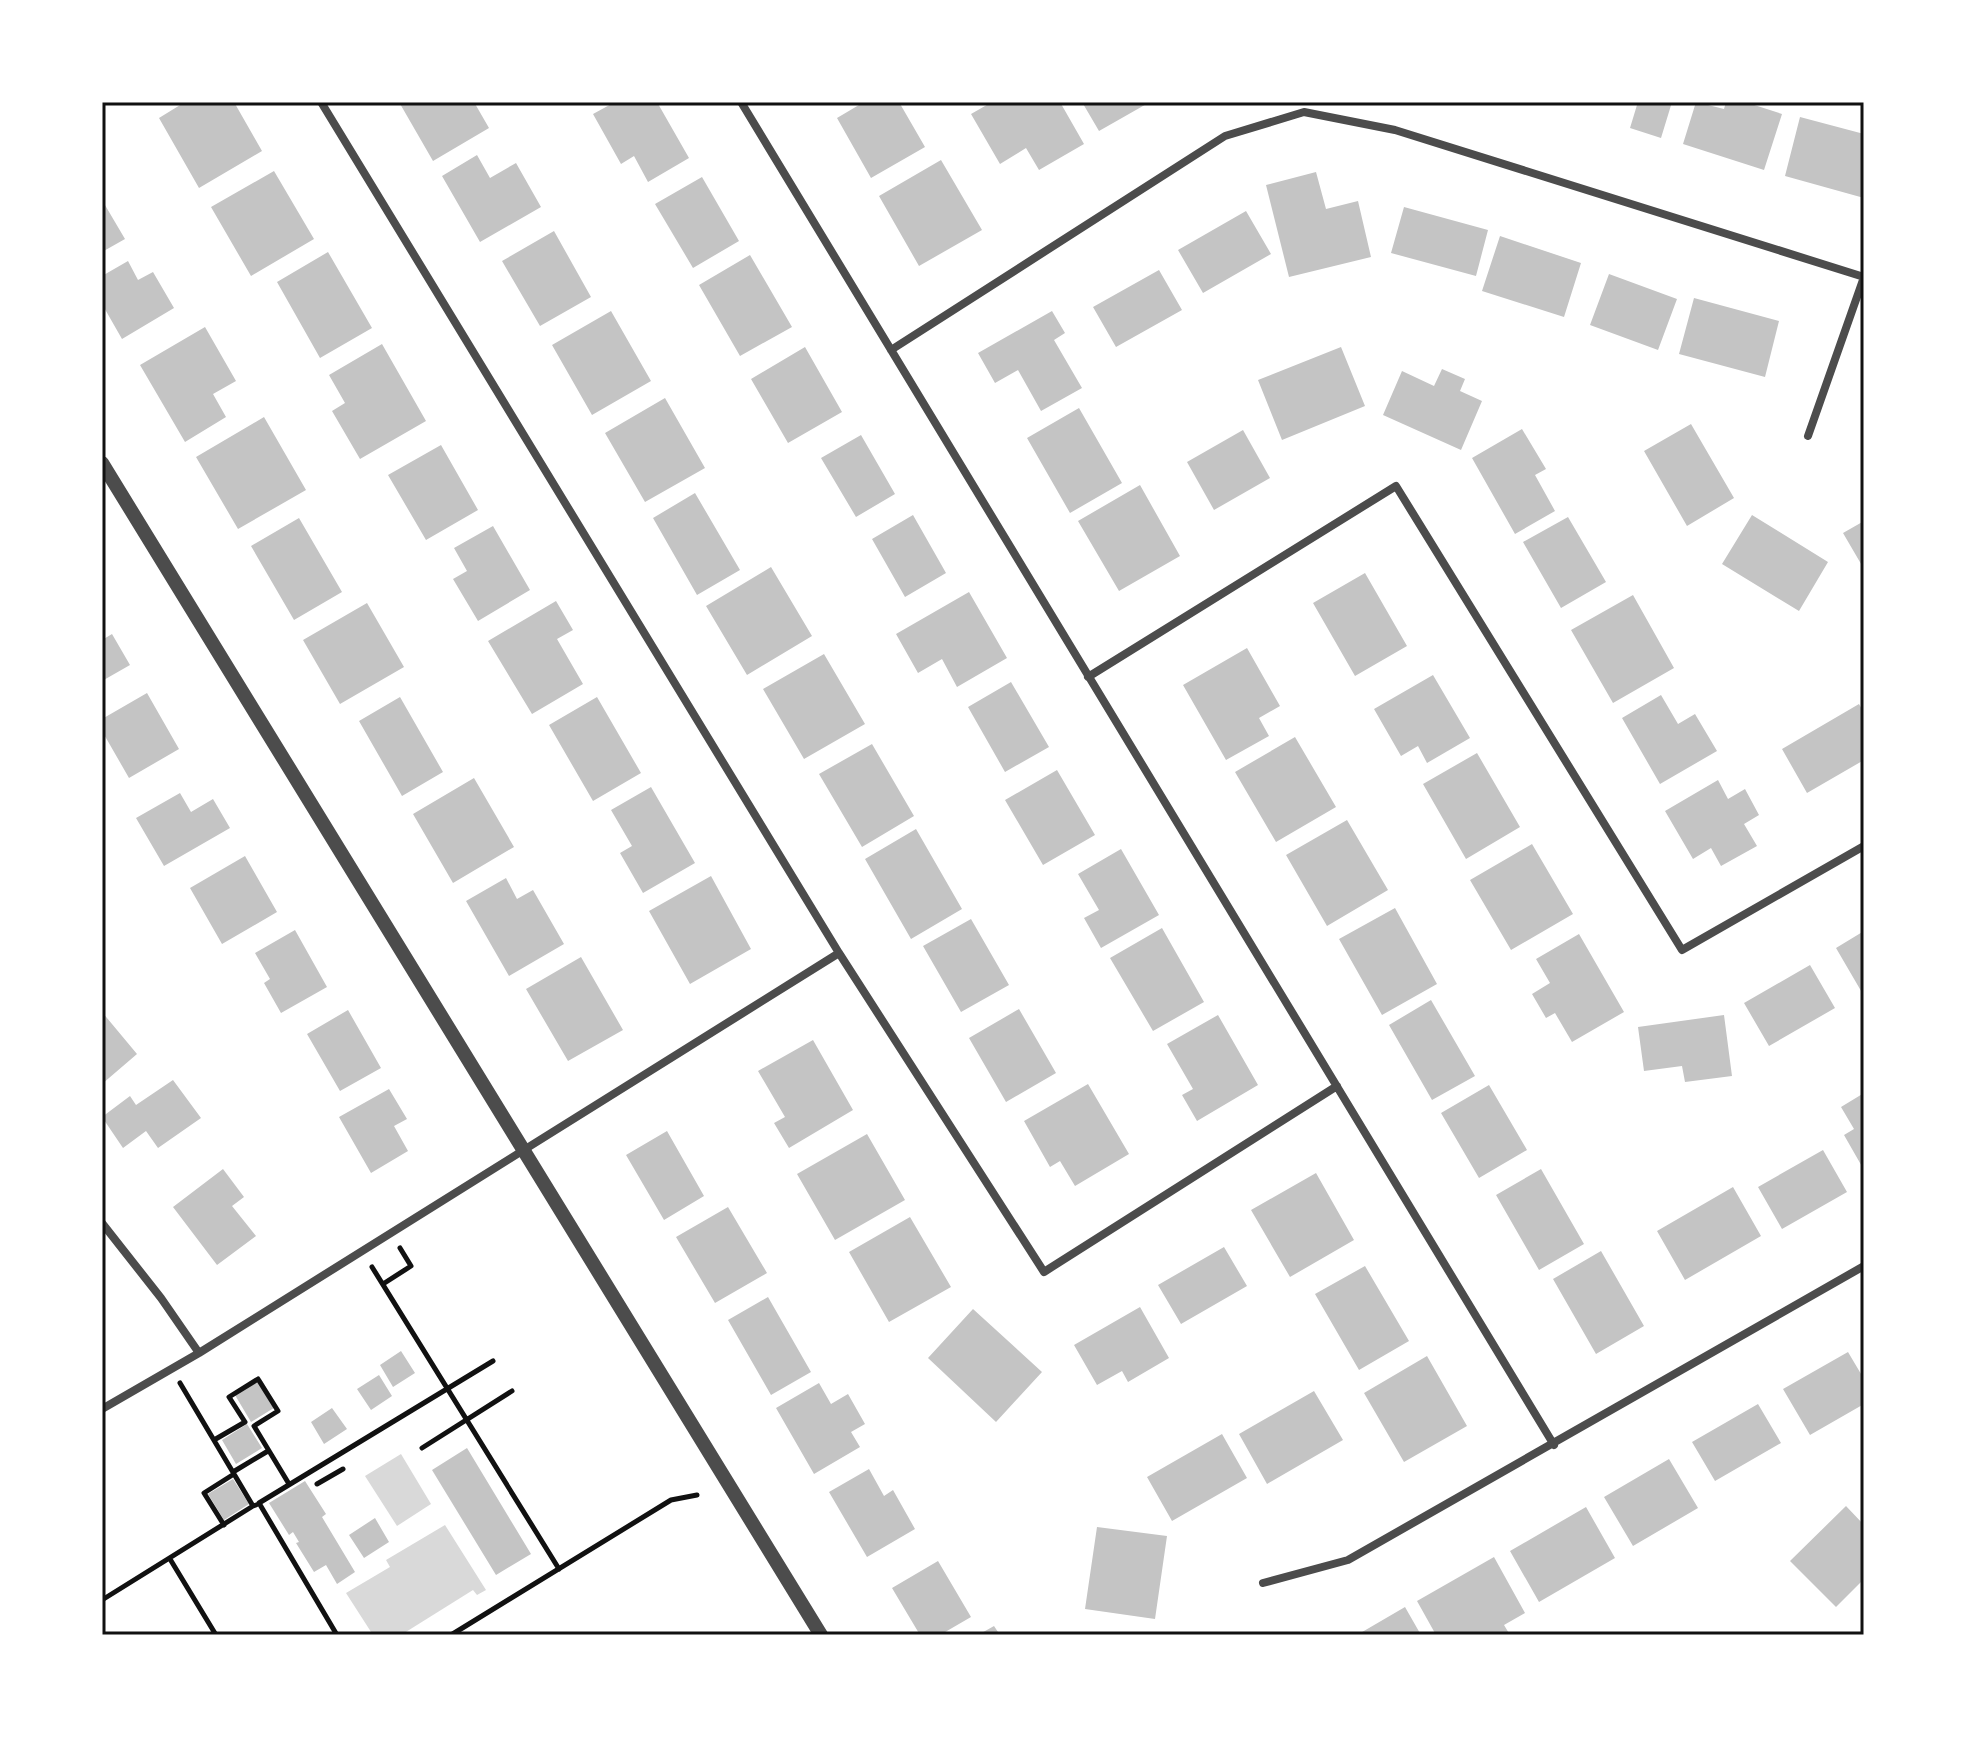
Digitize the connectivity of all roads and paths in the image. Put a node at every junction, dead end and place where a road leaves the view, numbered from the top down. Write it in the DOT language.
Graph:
graph roads {
  1 [pos="321,102"];
  2 [pos="741,102"];
  3 [pos="1864,277"];
  4 [pos="891,350"];
  5 [pos="1808,436"];
  6 [pos="102,463"];
  7 [pos="1088,677"];
  8 [pos="1864,846"];
  9 [pos="839,953"];
  10 [pos="1337,1086"];
  11 [pos="523,1149"];
  12 [pos="102,1223"];
  13 [pos="391,1233"];
  14 [pos="362,1251"];
  15 [pos="1864,1266"];
  16 [pos="383,1284"];
  17 [pos="199,1353"];
  18 [pos="493,1361"];
  19 [pos="171,1368"];
  20 [pos="447,1390"];
  21 [pos="512,1391"];
  22 [pos="102,1409"];
  23 [pos="466,1420"];
  24 [pos="245,1422"];
  25 [pos="254,1426"];
  26 [pos="214,1440"];
  27 [pos="1554,1445"];
  28 [pos="422,1448"];
  29 [pos="268,1451"];
  30 [pos="343,1469"];
  31 [pos="234,1473"];
  32 [pos="289,1484"];
  33 [pos="317,1484"];
  34 [pos="697,1495"];
  35 [pos="256,1505"];
  36 [pos="224,1525"];
  37 [pos="170,1559"];
  38 [pos="559,1569"];
  39 [pos="1263,1583"];
  40 [pos="102,1600"];
  41 [pos="216,1635"];
  42 [pos="337,1635"];
  43 [pos="451,1635"];
  44 [pos="821,1635"];
  1 -- 9 [label="street"];
  2 -- 4 [label="street"];
  3 -- 4 [label="street"];
  3 -- 5 [label="street"];
  4 -- 7 [label="street"];
  6 -- 11 [label="street"];
  7 -- 8 [label="street"];
  7 -- 10 [label="street"];
  9 -- 10 [label="street"];
  9 -- 11 [label="street"];
  10 -- 27 [label="street"];
  11 -- 13 [label="street"];
  11 -- 44 [label="street"];
  12 -- 17 [label="street"];
  13 -- 14 [label="street"];
  13 -- 16 [label="path"];
  14 -- 16 [label="path"];
  14 -- 17 [label="street"];
  15 -- 27 [label="street"];
  16 -- 20 [label="path"];
  17 -- 19 [label="street"];
  18 -- 20 [label="path"];
  19 -- 22 [label="street"];
  19 -- 26 [label="path"];
  20 -- 23 [label="path"];
  20 -- 32 [label="path"];
  21 -- 23 [label="path"];
  23 -- 28 [label="path"];
  23 -- 38 [label="path"];
  24 -- 25 [label="path"];
  24 -- 25 [label="path"];
  24 -- 26 [label="path"];
  25 -- 29 [label="path"];
  26 -- 31 [label="path"];
  27 -- 39 [label="street"];
  29 -- 31 [label="path"];
  29 -- 32 [label="path"];
  30 -- 33 [label="path"];
  31 -- 35 [label="path"];
  31 -- 36 [label="path"];
  32 -- 35 [label="path"];
  34 -- 38 [label="path"];
  35 -- 36 [label="path"];
  35 -- 42 [label="path"];
  36 -- 37 [label="path"];
  37 -- 40 [label="path"];
  37 -- 41 [label="path"];
  38 -- 43 [label="path"];
}
